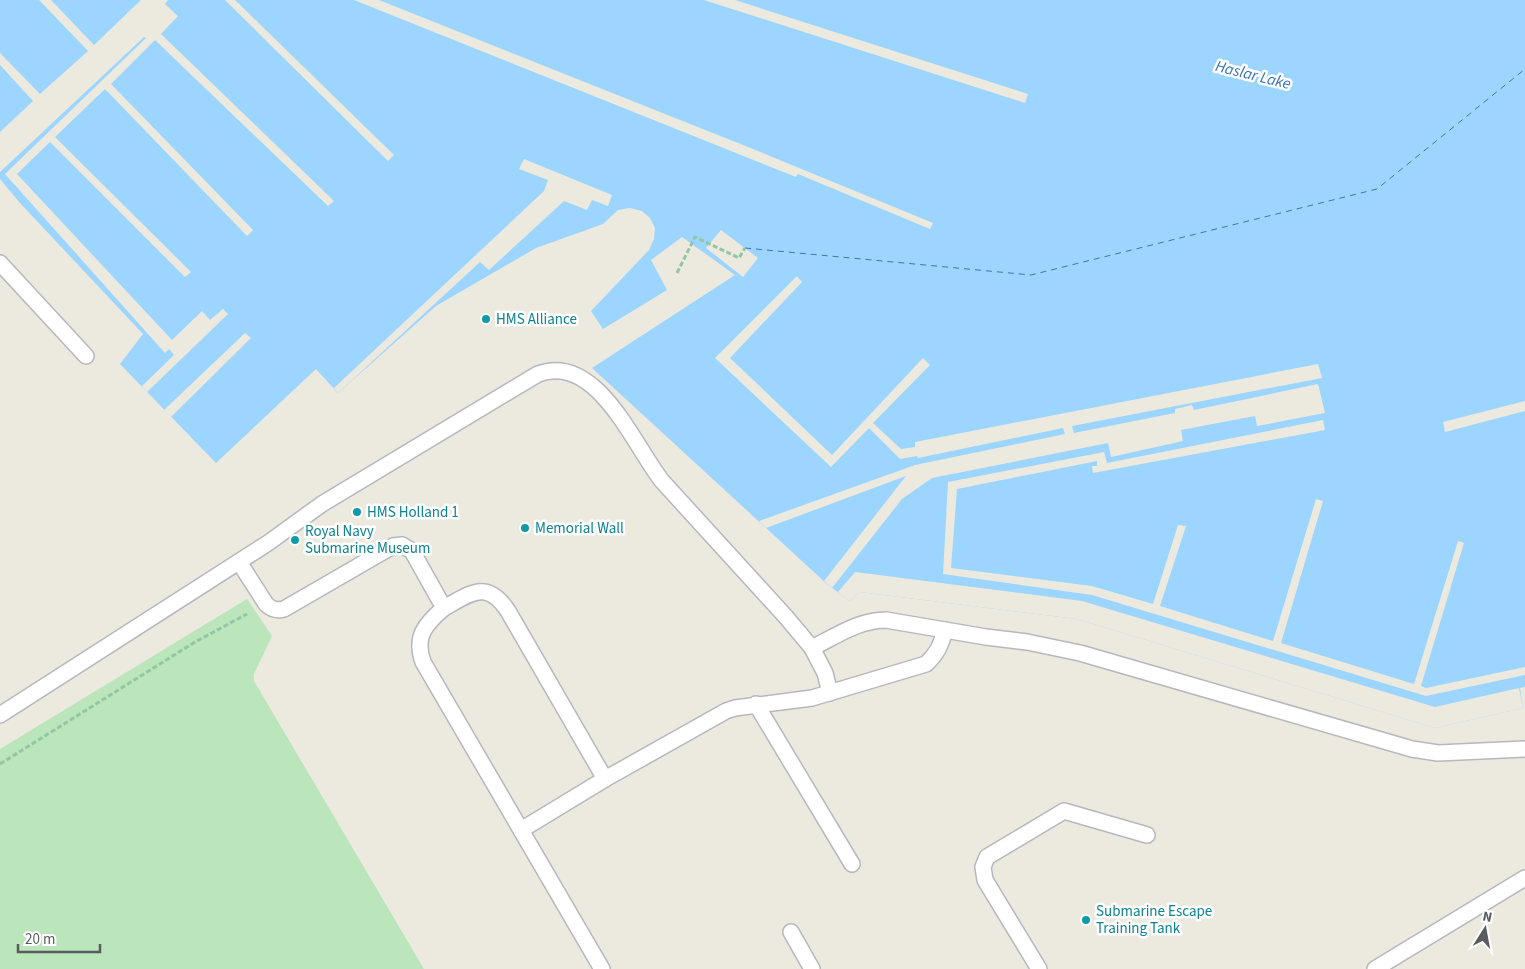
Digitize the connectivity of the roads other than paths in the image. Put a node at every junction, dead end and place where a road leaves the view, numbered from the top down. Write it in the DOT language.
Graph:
graph roads {
  1 [pos="0,263"];
  2 [pos="86,356"];
  3 [pos="239,562"];
  4 [pos="444,608"];
  5 [pos="945,630"];
  6 [pos="812,648"];
  7 [pos="830,693"];
  8 [pos="756,704"];
  9 [pos="0,715"];
  10 [pos="1525,749"];
  11 [pos="605,780"];
  12 [pos="521,830"];
  13 [pos="1147,835"];
  14 [pos="852,864"];
  15 [pos="1525,878"];
  16 [pos="791,932"];
  17 [pos="810,968"];
  18 [pos="602,969"];
  19 [pos="1039,969"];
  20 [pos="1375,969"];
  1 -- 2 [label="lane"];
  3 -- 4 [label="lane"];
  3 -- 6 [label="lane"];
  3 -- 9 [label="lane"];
  4 -- 11 [label="lane"];
  4 -- 12 [label="lane"];
  5 -- 6 [label="lane"];
  5 -- 7 [label="lane"];
  5 -- 10 [label="lane"];
  6 -- 7 [label="lane"];
  7 -- 8 [label="lane"];
  8 -- 11 [label="lane"];
  8 -- 14 [label="lane"];
  11 -- 12 [label="lane"];
  12 -- 18 [label="lane"];
  13 -- 19 [label="lane"];
  15 -- 20 [label="lane"];
  16 -- 17 [label="lane"];
}
